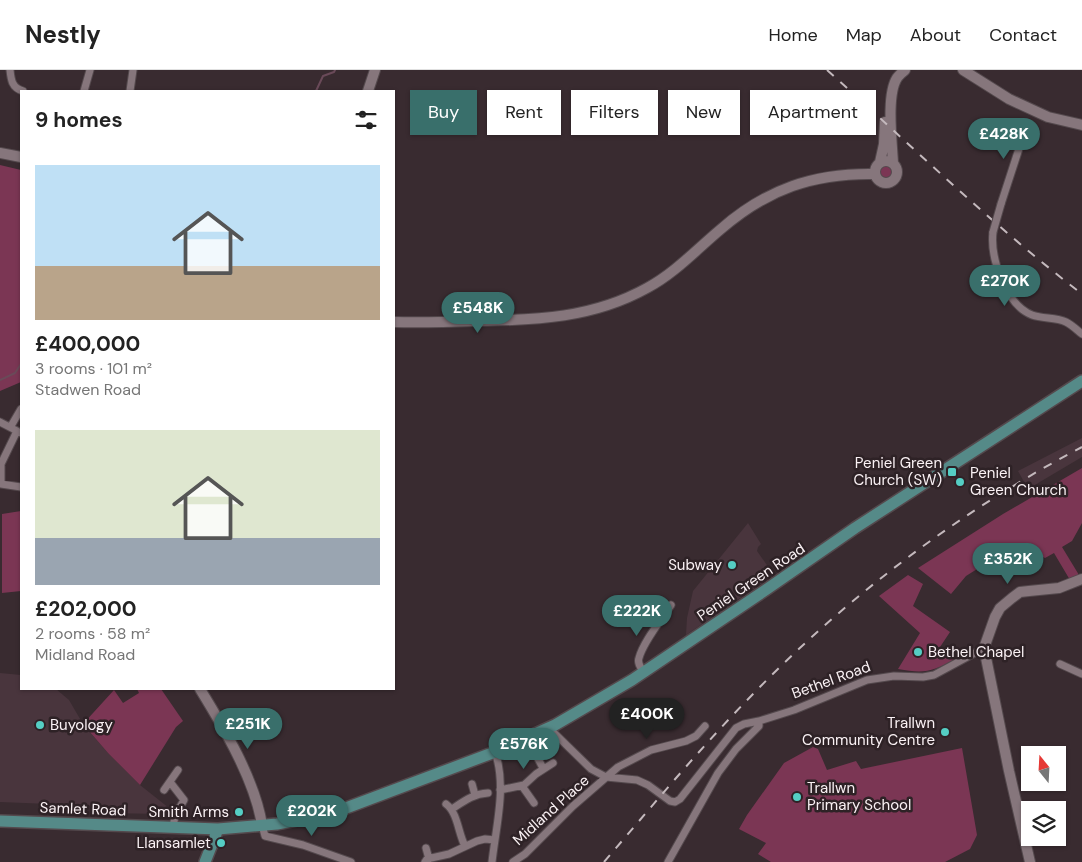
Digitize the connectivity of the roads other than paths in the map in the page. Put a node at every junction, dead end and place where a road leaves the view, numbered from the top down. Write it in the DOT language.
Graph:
graph roads {
  1 [pos="10,70"];
  2 [pos="90,70"];
  3 [pos="134,70"];
  4 [pos="375,70"];
  5 [pos="896,70"];
  6 [pos="905,70"];
  7 [pos="963,70"];
  8 [pos="20,90"];
  9 [pos="84,90"];
  10 [pos="130,90"];
  11 [pos="368,90"];
  12 [pos="1027,124"];
  13 [pos="1082,125"];
  14 [pos="0,153"];
  15 [pos="20,157"];
  16 [pos="880,162"];
  17 [pos="893,163"];
  18 [pos="874,174"];
  19 [pos="395,322"];
  20 [pos="1082,334"];
  21 [pos="1082,381"];
  22 [pos="20,413"];
  23 [pos="0,422"];
  24 [pos="16,430"];
  25 [pos="20,486"];
  26 [pos="1082,579"];
  27 [pos="671,605"];
  28 [pos="984,648"];
  29 [pos="1060,664"];
  30 [pos="644,673"];
  31 [pos="1082,674"];
  32 [pos="201,690"];
  33 [pos="760,721"];
  34 [pos="705,726"];
  35 [pos="549,728"];
  36 [pos="495,752"];
  37 [pos="536,755"];
  38 [pos="553,763"];
  39 [pos="706,766"];
  40 [pos="544,768"];
  41 [pos="178,770"];
  42 [pos="718,773"];
  43 [pos="606,777"];
  44 [pos="170,782"];
  45 [pos="472,784"];
  46 [pos="522,786"];
  47 [pos="164,790"];
  48 [pos="500,790"];
  49 [pos="488,793"];
  50 [pos="475,795"];
  51 [pos="534,803"];
  52 [pos="0,821"];
  53 [pos="262,825"];
  54 [pos="173,827"];
  55 [pos="186,828"];
  56 [pos="218,828"];
  57 [pos="495,840"];
  58 [pos="211,846"];
  59 [pos="465,846"];
  60 [pos="426,848"];
  61 [pos="427,860"];
  62 [pos="205,862"];
  63 [pos="351,862"];
  64 [pos="492,862"];
  65 [pos="513,862"];
  66 [pos="668,862"];
  67 [pos="1030,862"];
  1 -- 8 [label="street"];
  2 -- 9 [label="street"];
  3 -- 10 [label="street"];
  4 -- 11 [label="main road"];
  5 -- 16 [label="main road"];
  6 -- 17 [label="main road"];
  7 -- 13 [label="main road"];
  12 -- 20 [label="street, bridge"];
  14 -- 15 [label="main road"];
  16 -- 17 [label="main road"];
  16 -- 18 [label="main road"];
  17 -- 18 [label="main road"];
  18 -- 19 [label="main road"];
  21 -- 30 [label="main road, Peniel Green Road"];
  22 -- 24 [label="street"];
  23 -- 24 [label="street"];
  24 -- 25 [label="street"];
  26 -- 28 [label="main road"];
  27 -- 30 [label="street"];
  28 -- 33 [label="street, Bethel Road"];
  28 -- 67 [label="main road"];
  29 -- 31 [label="street"];
  30 -- 35 [label="main road, Peniel Green Road"];
  32 -- 53 [label="main road"];
  33 -- 39 [label="street, Bethel Road"];
  33 -- 42 [label="street"];
  34 -- 43 [label="street, Midland Place"];
  35 -- 36 [label="main road, Peniel Green Road"];
  35 -- 43 [label="street"];
  36 -- 48 [label="street"];
  36 -- 53 [label="main road, Peniel Green Road"];
  37 -- 40 [label="street"];
  38 -- 40 [label="street"];
  39 -- 42 [label="street"];
  39 -- 43 [label="street, Bethel Road"];
  40 -- 46 [label="street"];
  41 -- 44 [label="street"];
  42 -- 66 [label="street"];
  43 -- 65 [label="street, Midland Place"];
  44 -- 47 [label="street"];
  44 -- 54 [label="street"];
  45 -- 50 [label="street"];
  46 -- 48 [label="street"];
  46 -- 51 [label="street"];
  48 -- 57 [label="street"];
  49 -- 50 [label="street"];
  50 -- 59 [label="street"];
  52 -- 54 [label="main road, Samlet Road"];
  53 -- 56 [label="main road, Peniel Green Road"];
  53 -- 63 [label="street"];
  54 -- 55 [label="main road, Samlet Road"];
  55 -- 56 [label="main road, Samlet Road"];
  55 -- 58 [label="main road"];
  56 -- 58 [label="main road"];
  57 -- 59 [label="street"];
  57 -- 64 [label="street"];
  58 -- 62 [label="main road"];
  59 -- 61 [label="street"];
  60 -- 61 [label="street"];
}
